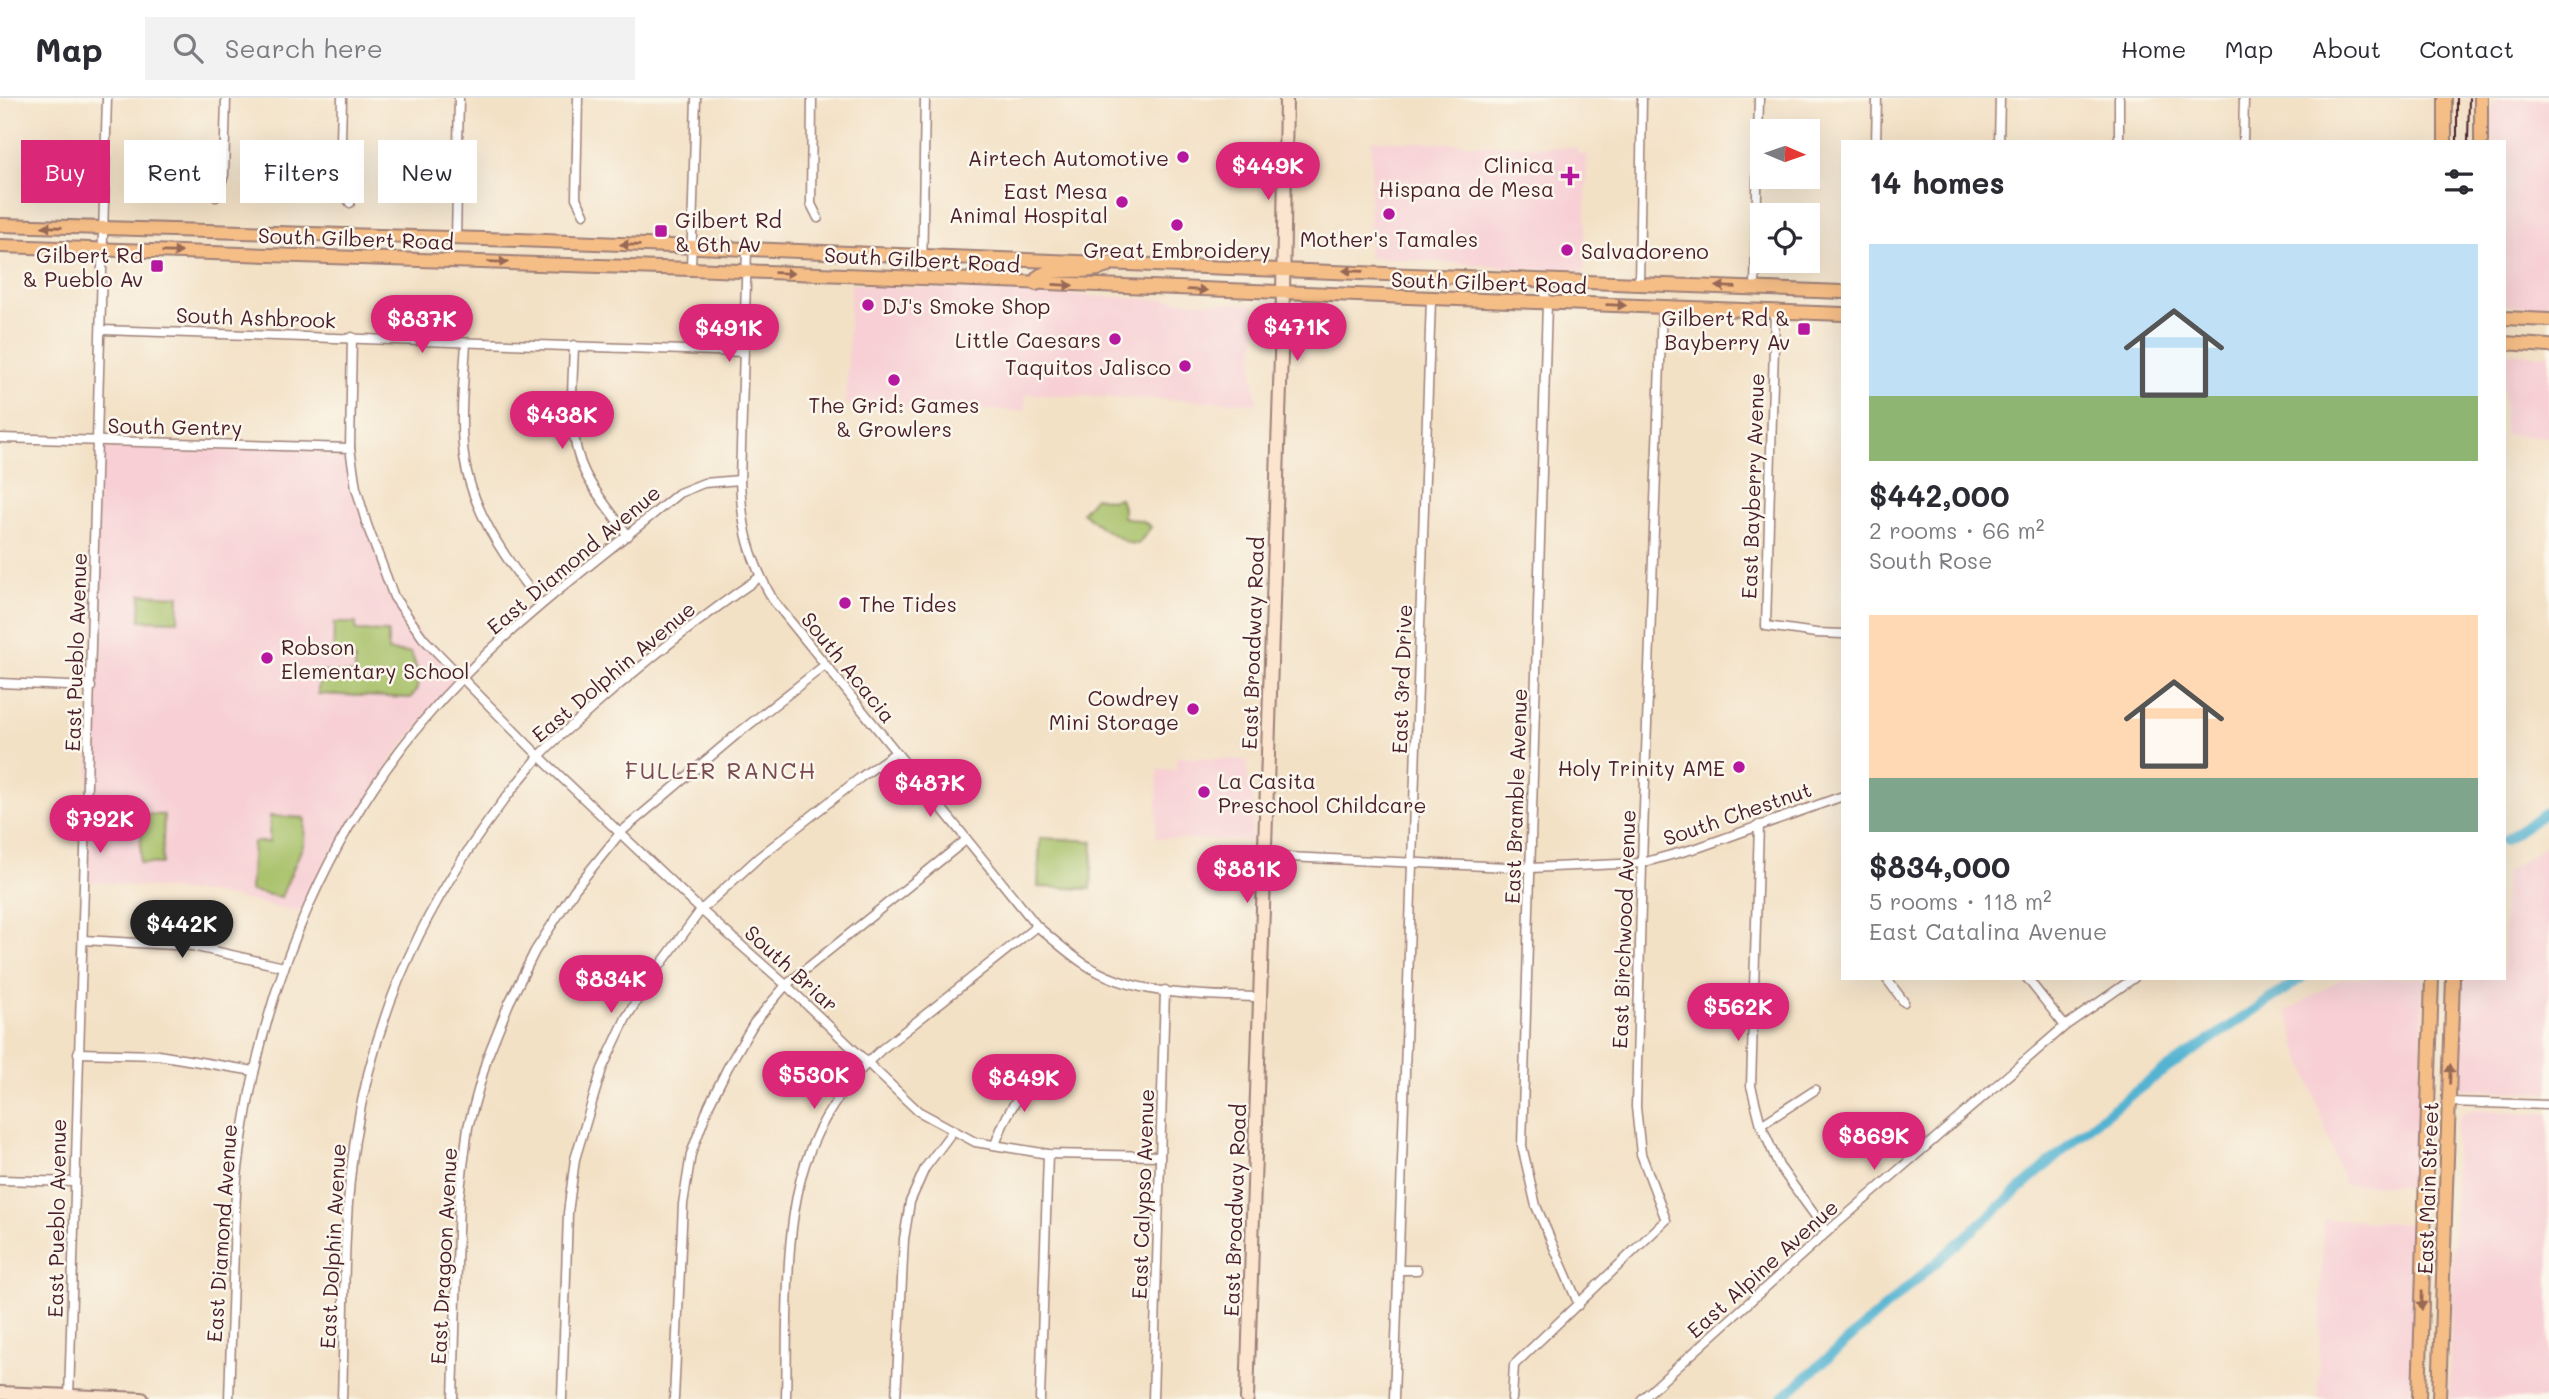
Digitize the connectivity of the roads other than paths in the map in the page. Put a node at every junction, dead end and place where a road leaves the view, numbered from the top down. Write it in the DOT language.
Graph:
graph roads {
  1 [pos="107,98"];
  2 [pos="226,98"];
  3 [pos="342,98"];
  4 [pos="459,98"];
  5 [pos="578,98"];
  6 [pos="696,98"];
  7 [pos="812,98"];
  8 [pos="925,98"];
  9 [pos="1286,98"];
  10 [pos="1642,98"];
  11 [pos="1759,98"];
  12 [pos="1877,98"];
  13 [pos="2000,98"];
  14 [pos="2119,98"];
  15 [pos="2244,98"];
  16 [pos="2445,98"];
  17 [pos="2481,98"];
  18 [pos="225,140"];
  19 [pos="341,140"];
  20 [pos="1876,140"];
  21 [pos="1999,140"];
  22 [pos="2119,140"];
  23 [pos="2243,140"];
  24 [pos="2445,140"];
  25 [pos="2480,140"];
  26 [pos="584,214"];
  27 [pos="818,218"];
  28 [pos="0,225"];
  29 [pos="456,238"];
  30 [pos="104,240"];
  31 [pos="0,246"];
  32 [pos="692,247"];
  33 [pos="747,249"];
  34 [pos="922,256"];
  35 [pos="1009,260"];
  36 [pos="1114,263"];
  37 [pos="1283,268"];
  38 [pos="691,269"];
  39 [pos="746,271"];
  40 [pos="922,278"];
  41 [pos="1542,279"];
  42 [pos="961,280"];
  43 [pos="1037,284"];
  44 [pos="1639,284"];
  45 [pos="1755,288"];
  46 [pos="1841,292"];
  47 [pos="1283,294"];
  48 [pos="1431,299"];
  49 [pos="1547,303"];
  50 [pos="1662,307"];
  51 [pos="1775,312"];
  52 [pos="1841,314"];
  53 [pos="2506,318"];
  54 [pos="2549,320"];
  55 [pos="102,330"];
  56 [pos="352,337"];
  57 [pos="466,343"];
  58 [pos="2506,343"];
  59 [pos="574,345"];
  60 [pos="2549,346"];
  61 [pos="744,352"];
  62 [pos="0,438"];
  63 [pos="99,442"];
  64 [pos="350,448"];
  65 [pos="740,481"];
  66 [pos="628,536"];
  67 [pos="760,577"];
  68 [pos="541,604"];
  69 [pos="1841,634"];
  70 [pos="825,665"];
  71 [pos="462,678"];
  72 [pos="0,683"];
  73 [pos="91,687"];
  74 [pos="895,753"];
  75 [pos="539,756"];
  76 [pos="1841,797"];
  77 [pos="1759,825"];
  78 [pos="621,832"];
  79 [pos="966,840"];
  80 [pos="1265,856"];
  81 [pos="1412,863"];
  82 [pos="1642,863"];
  83 [pos="1530,868"];
  84 [pos="701,910"];
  85 [pos="1037,926"];
  86 [pos="83,940"];
  87 [pos="284,967"];
  88 [pos="1888,980"];
  89 [pos="2029,980"];
  90 [pos="2131,980"];
  91 [pos="2432,980"];
  92 [pos="2453,980"];
  93 [pos="786,985"];
  94 [pos="1165,990"];
  95 [pos="1260,997"];
  96 [pos="1904,1002"];
  97 [pos="2431,1018"];
  98 [pos="2451,1019"];
  99 [pos="2065,1026"];
  100 [pos="78,1053"];
  101 [pos="867,1062"];
  102 [pos="254,1071"];
  103 [pos="1037,1074"];
  104 [pos="1815,1090"];
  105 [pos="2449,1102"];
  106 [pos="2549,1105"];
  107 [pos="1761,1125"];
  108 [pos="952,1132"];
  109 [pos="995,1145"];
  110 [pos="1048,1154"];
  111 [pos="1160,1156"];
  112 [pos="0,1180"];
  113 [pos="75,1182"];
  114 [pos="2424,1207"];
  115 [pos="2445,1208"];
  116 [pos="1828,1232"];
  117 [pos="1399,1269"];
  118 [pos="1417,1270"];
  119 [pos="1578,1305"];
  120 [pos="0,1393"];
  121 [pos="69,1397"];
  122 [pos="142,1399"];
  123 [pos="229,1399"];
  124 [pos="342,1399"];
  125 [pos="453,1399"];
  126 [pos="562,1399"];
  127 [pos="674,1399"];
  128 [pos="786,1399"];
  129 [pos="896,1399"];
  130 [pos="1040,1399"];
  131 [pos="1153,1399"];
  132 [pos="1247,1399"];
  133 [pos="1394,1399"];
  134 [pos="1512,1399"];
  135 [pos="1642,1399"];
  136 [pos="2419,1399"];
  137 [pos="2439,1399"];
  1 -- 30 [label="street, East Pueblo Avenue"];
  2 -- 18 [label="street"];
  3 -- 19 [label="street"];
  4 -- 29 [label="street"];
  5 -- 26 [label="street"];
  6 -- 32 [label="street"];
  7 -- 27 [label="street"];
  8 -- 34 [label="street"];
  9 -- 37 [label="main road, East Broadway Road"];
  10 -- 44 [label="street"];
  11 -- 45 [label="street"];
  12 -- 20 [label="street"];
  13 -- 21 [label="street"];
  14 -- 22 [label="street"];
  15 -- 23 [label="street"];
  16 -- 24 [label="main road"];
  17 -- 25 [label="main road"];
  30 -- 28 [label="main road, South Gilbert Road, one-way"];
  29 -- 30 [label="main road, South Gilbert Road"];
  32 -- 29 [label="main road, South Gilbert Road, one-way"];
  30 -- 31 [label="main road, South Gilbert Road"];
  30 -- 38 [label="main road, South Gilbert Road, one-way"];
  30 -- 55 [label="street, East Pueblo Avenue"];
  32 -- 33 [label="main road, South Gilbert Road"];
  32 -- 38 [label="street"];
  33 -- 34 [label="main road, South Gilbert Road"];
  33 -- 39 [label="street, South Acacia"];
  34 -- 35 [label="main road, South Gilbert Road"];
  34 -- 40 [label="street"];
  35 -- 36 [label="main road, South Gilbert Road"];
  35 -- 42 [label="main road"];
  36 -- 37 [label="main road, South Gilbert Road"];
  36 -- 43 [label="main road"];
  41 -- 37 [label="main road, South Gilbert Road, one-way"];
  37 -- 47 [label="main road, East Broadway Road"];
  38 -- 39 [label="main road, South Gilbert Road"];
  39 -- 40 [label="main road, South Gilbert Road, one-way"];
  39 -- 61 [label="street, South Acacia"];
  40 -- 42 [label="main road, South Gilbert Road"];
  41 -- 44 [label="main road, South Gilbert Road"];
  41 -- 49 [label="street, East Bramble Avenue"];
  42 -- 43 [label="main road, South Gilbert Road"];
  43 -- 47 [label="main road, South Gilbert Road, one-way"];
  45 -- 44 [label="main road, South Gilbert Road, one-way"];
  45 -- 46 [label="main road, South Gilbert Road"];
  47 -- 48 [label="main road, South Gilbert Road"];
  47 -- 80 [label="main road, East Broadway Road"];
  48 -- 49 [label="main road, South Gilbert Road"];
  48 -- 81 [label="street, East 3rd Drive"];
  49 -- 50 [label="main road, South Gilbert Road, one-way"];
  49 -- 83 [label="street, East Bramble Avenue"];
  50 -- 51 [label="main road, South Gilbert Road"];
  50 -- 82 [label="street, East Birchwood Avenue"];
  51 -- 52 [label="main road, South Gilbert Road"];
  51 -- 69 [label="street, East Bayberry Avenue"];
  53 -- 54 [label="main road"];
  55 -- 56 [label="street, South Ashbrook"];
  55 -- 63 [label="street, East Pueblo Avenue"];
  56 -- 57 [label="street, South Ashbrook"];
  56 -- 64 [label="street, South Briar"];
  57 -- 59 [label="street, South Ashbrook"];
  57 -- 68 [label="street"];
  58 -- 60 [label="main road"];
  59 -- 61 [label="street, South Ashbrook"];
  59 -- 66 [label="street"];
  61 -- 65 [label="street, South Acacia"];
  62 -- 63 [label="street, South Gentry"];
  63 -- 64 [label="street, South Gentry"];
  63 -- 73 [label="street, East Pueblo Avenue"];
  64 -- 71 [label="street, South Briar"];
  65 -- 66 [label="street, East Diamond Avenue"];
  65 -- 67 [label="street, South Acacia"];
  66 -- 68 [label="street, East Diamond Avenue"];
  67 -- 70 [label="street, South Acacia"];
  67 -- 75 [label="street, East Dolphin Avenue"];
  68 -- 71 [label="street, East Diamond Avenue"];
  70 -- 74 [label="street, South Acacia"];
  70 -- 78 [label="street, East Dragoon Avenue"];
  71 -- 75 [label="street, South Briar"];
  71 -- 87 [label="street, East Diamond Avenue"];
  72 -- 73 [label="street"];
  73 -- 86 [label="street, East Pueblo Avenue"];
  74 -- 79 [label="street, South Acacia"];
  74 -- 84 [label="street"];
  75 -- 78 [label="street, South Briar"];
  75 -- 124 [label="street, East Dolphin Avenue"];
  76 -- 77 [label="street, South Chestnut"];
  77 -- 82 [label="street, South Chestnut"];
  77 -- 107 [label="street"];
  78 -- 84 [label="street, South Briar"];
  78 -- 125 [label="street, East Dragoon Avenue"];
  79 -- 85 [label="street, South Acacia"];
  79 -- 93 [label="street"];
  80 -- 81 [label="street, South Chestnut"];
  80 -- 95 [label="main road, East Broadway Road"];
  81 -- 83 [label="street, South Chestnut"];
  81 -- 117 [label="street, East 3rd Drive"];
  82 -- 83 [label="street, South Chestnut"];
  82 -- 119 [label="street, East Birchwood Avenue"];
  83 -- 119 [label="street, East Bramble Avenue"];
  84 -- 93 [label="street, South Briar"];
  84 -- 126 [label="street"];
  85 -- 94 [label="street, South Acacia"];
  85 -- 101 [label="street"];
  86 -- 87 [label="street"];
  86 -- 100 [label="street, East Pueblo Avenue"];
  87 -- 102 [label="street, East Diamond Avenue"];
  88 -- 96 [label="street"];
  89 -- 99 [label="street"];
  90 -- 99 [label="street, East Alpine Avenue"];
  91 -- 97 [label="main road, East Main Street"];
  92 -- 98 [label="main road, East Main Street"];
  93 -- 101 [label="street, South Briar"];
  93 -- 127 [label="street"];
  94 -- 95 [label="street, South Acacia"];
  94 -- 111 [label="street, East Calypso Avenue"];
  95 -- 132 [label="main road, East Broadway Road"];
  97 -- 98 [label="main road"];
  97 -- 114 [label="main road, East Main Street"];
  105 -- 98 [label="main road, East Main Street, one-way"];
  99 -- 116 [label="street, East Alpine Avenue"];
  100 -- 102 [label="street"];
  100 -- 113 [label="street, East Pueblo Avenue"];
  101 -- 108 [label="street, South Briar"];
  101 -- 128 [label="street"];
  102 -- 123 [label="street, East Diamond Avenue"];
  103 -- 109 [label="street"];
  104 -- 107 [label="street"];
  105 -- 106 [label="street"];
  105 -- 115 [label="main road, East Main Street"];
  107 -- 116 [label="street"];
  108 -- 109 [label="street, South Briar"];
  108 -- 129 [label="street"];
  109 -- 110 [label="street, South Briar"];
  110 -- 111 [label="street, South Briar"];
  110 -- 130 [label="street"];
  111 -- 131 [label="street, East Calypso Avenue"];
  112 -- 113 [label="street"];
  113 -- 121 [label="street, East Pueblo Avenue"];
  114 -- 115 [label="main road"];
  114 -- 136 [label="main road, East Main Street, one-way"];
  115 -- 137 [label="main road, East Main Street"];
  116 -- 135 [label="street, East Alpine Avenue"];
  117 -- 118 [label="street"];
  117 -- 133 [label="street, East 3rd Drive"];
  119 -- 134 [label="street, East Birchwood Avenue"];
  120 -- 121 [label="main road"];
  121 -- 122 [label="main road"];
}
